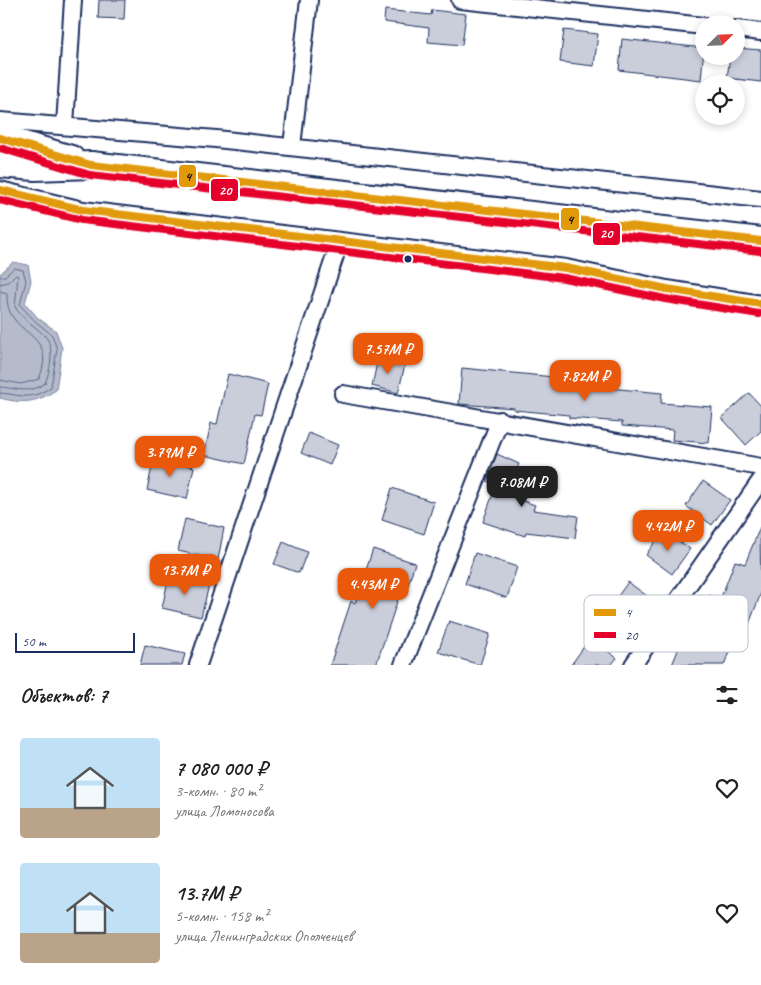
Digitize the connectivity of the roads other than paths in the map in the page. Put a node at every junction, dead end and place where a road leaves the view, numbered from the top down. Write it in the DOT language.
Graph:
graph roads {
  1 [pos="72,0"];
  2 [pos="309,0"];
  3 [pos="460,0"];
  4 [pos="543,4"];
  5 [pos="695,25"];
  6 [pos="745,31"];
  7 [pos="761,32"];
  8 [pos="0,121"];
  9 [pos="65,125"];
  10 [pos="0,138"];
  11 [pos="292,146"];
  12 [pos="0,164"];
  13 [pos="91,165"];
  14 [pos="0,190"];
  15 [pos="761,198"];
  16 [pos="340,241"];
  17 [pos="761,242"];
  18 [pos="761,304"];
  19 [pos="343,394"];
  20 [pos="500,420"];
  21 [pos="761,467"];
  22 [pos="761,480"];
  23 [pos="681,595"];
  24 [pos="642,652"];
  25 [pos="198,665"];
  26 [pos="403,665"];
  27 [pos="633,665"];
  1 -- 9 [label="street"];
  2 -- 11 [label="street"];
  3 -- 4 [label="street"];
  4 -- 5 [label="street"];
  6 -- 7 [label="street"];
  8 -- 9 [label="street"];
  9 -- 11 [label="street"];
  10 -- 13 [label="main road"];
  11 -- 15 [label="street"];
  12 -- 13 [label="main road"];
  13 -- 17 [label="main road"];
  14 -- 16 [label="street"];
  16 -- 18 [label="street"];
  16 -- 25 [label="street"];
  19 -- 20 [label="street"];
  20 -- 21 [label="street"];
  20 -- 26 [label="street"];
  22 -- 23 [label="street"];
  24 -- 27 [label="street"];
}
